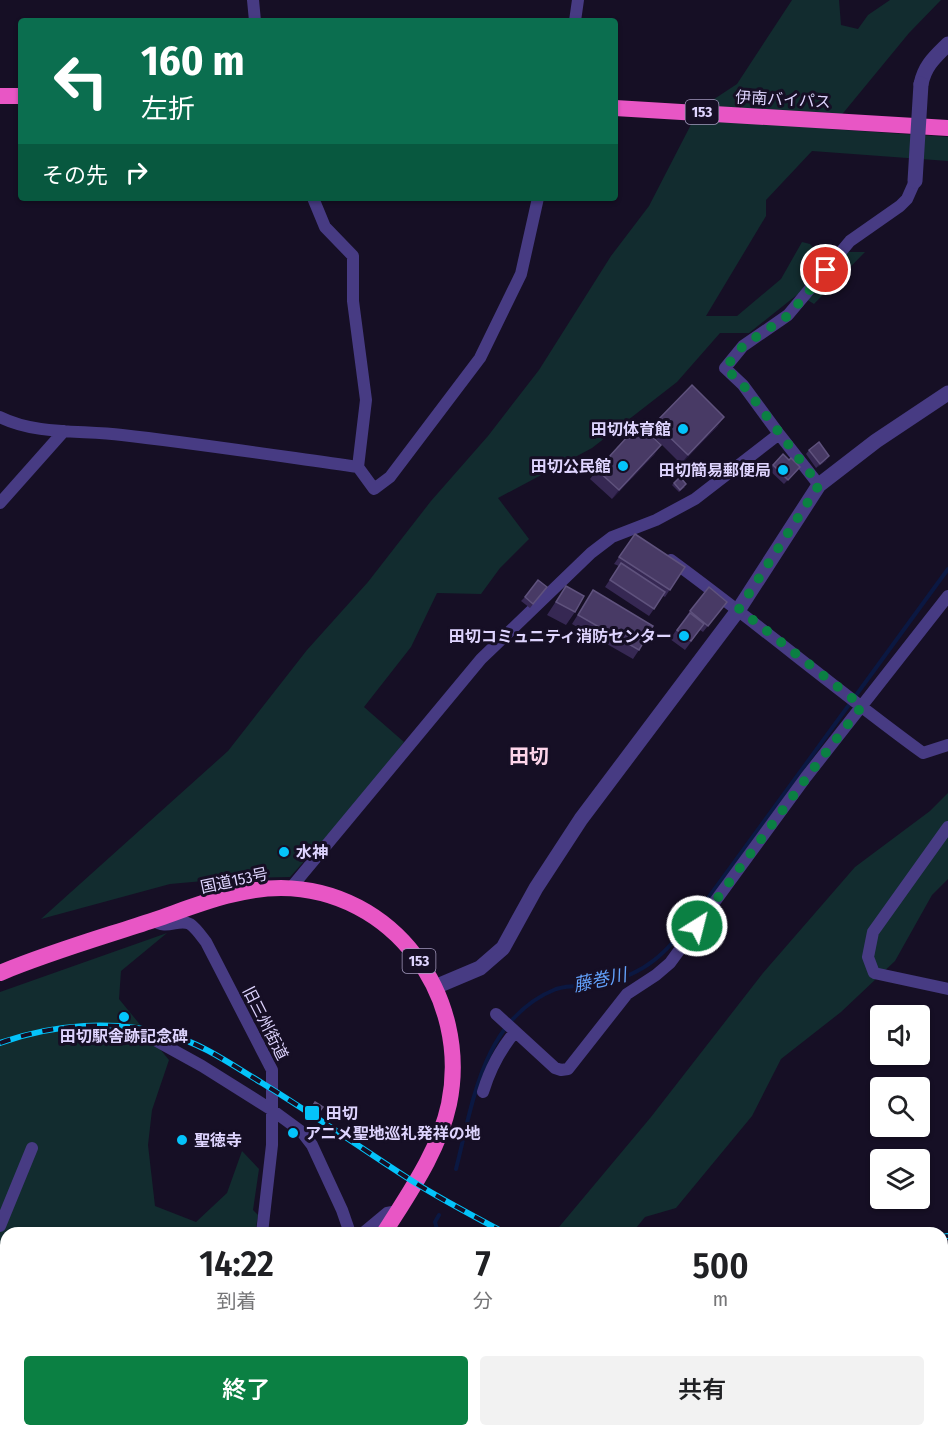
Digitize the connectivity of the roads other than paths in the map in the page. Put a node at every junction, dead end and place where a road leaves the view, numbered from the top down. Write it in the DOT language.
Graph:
graph roads {
  1 [pos="253,0"];
  2 [pos="578,0"];
  3 [pos="255,18"];
  4 [pos="575,18"];
  5 [pos="948,44"];
  6 [pos="0,96"];
  7 [pos="18,96"];
  8 [pos="618,108"];
  9 [pos="948,128"];
  10 [pos="915,182"];
  11 [pos="314,201"];
  12 [pos="537,201"];
  13 [pos="948,393"];
  14 [pos="0,417"];
  15 [pos="64,431"];
  16 [pos="779,434"];
  17 [pos="358,467"];
  18 [pos="819,485"];
  19 [pos="0,503"];
  20 [pos="656,549"];
  21 [pos="948,596"];
  22 [pos="739,609"];
  23 [pos="862,706"];
  24 [pos="948,745"];
  25 [pos="948,827"];
  26 [pos="291,889"];
  27 [pos="153,920"];
  28 [pos="0,973"];
  29 [pos="435,987"];
  30 [pos="948,989"];
  31 [pos="499,1017"];
  32 [pos="514,1031"];
  33 [pos="143,1037"];
  34 [pos="483,1092"];
  35 [pos="272,1110"];
  36 [pos="32,1148"];
  37 [pos="398,1210"];
  38 [pos="0,1226"];
  39 [pos="263,1227"];
  40 [pos="348,1227"];
  41 [pos="370,1227"];
  42 [pos="388,1227"];
  1 -- 3 [label="street"];
  2 -- 4 [label="street"];
  5 -- 10 [label="street, bridge"];
  6 -- 7 [label="highway"];
  8 -- 9 [label="highway, 伊南バイパス / 153"];
  10 -- 16 [label="street"];
  11 -- 17 [label="street"];
  12 -- 17 [label="street"];
  13 -- 18 [label="street"];
  14 -- 15 [label="street"];
  15 -- 17 [label="street"];
  15 -- 19 [label="street"];
  16 -- 18 [label="street"];
  16 -- 26 [label="street"];
  18 -- 22 [label="street"];
  20 -- 22 [label="street"];
  21 -- 23 [label="street"];
  22 -- 23 [label="street"];
  22 -- 29 [label="street"];
  23 -- 24 [label="street"];
  23 -- 32 [label="street"];
  25 -- 30 [label="street"];
  26 -- 27 [label="highway, 国道153号 / 153"];
  26 -- 29 [label="highway, 国道153号 / 153"];
  27 -- 28 [label="highway, 国道153号 / 153"];
  27 -- 35 [label="street, 旧三州街道"];
  29 -- 37 [label="highway, 国道153号 / 153"];
  31 -- 32 [label="street"];
  32 -- 34 [label="street"];
  33 -- 35 [label="street"];
  35 -- 39 [label="street, 旧三州街道"];
  35 -- 40 [label="street"];
  36 -- 38 [label="street"];
  37 -- 41 [label="street"];
  37 -- 42 [label="highway, 国道153号 / 153"];
}
